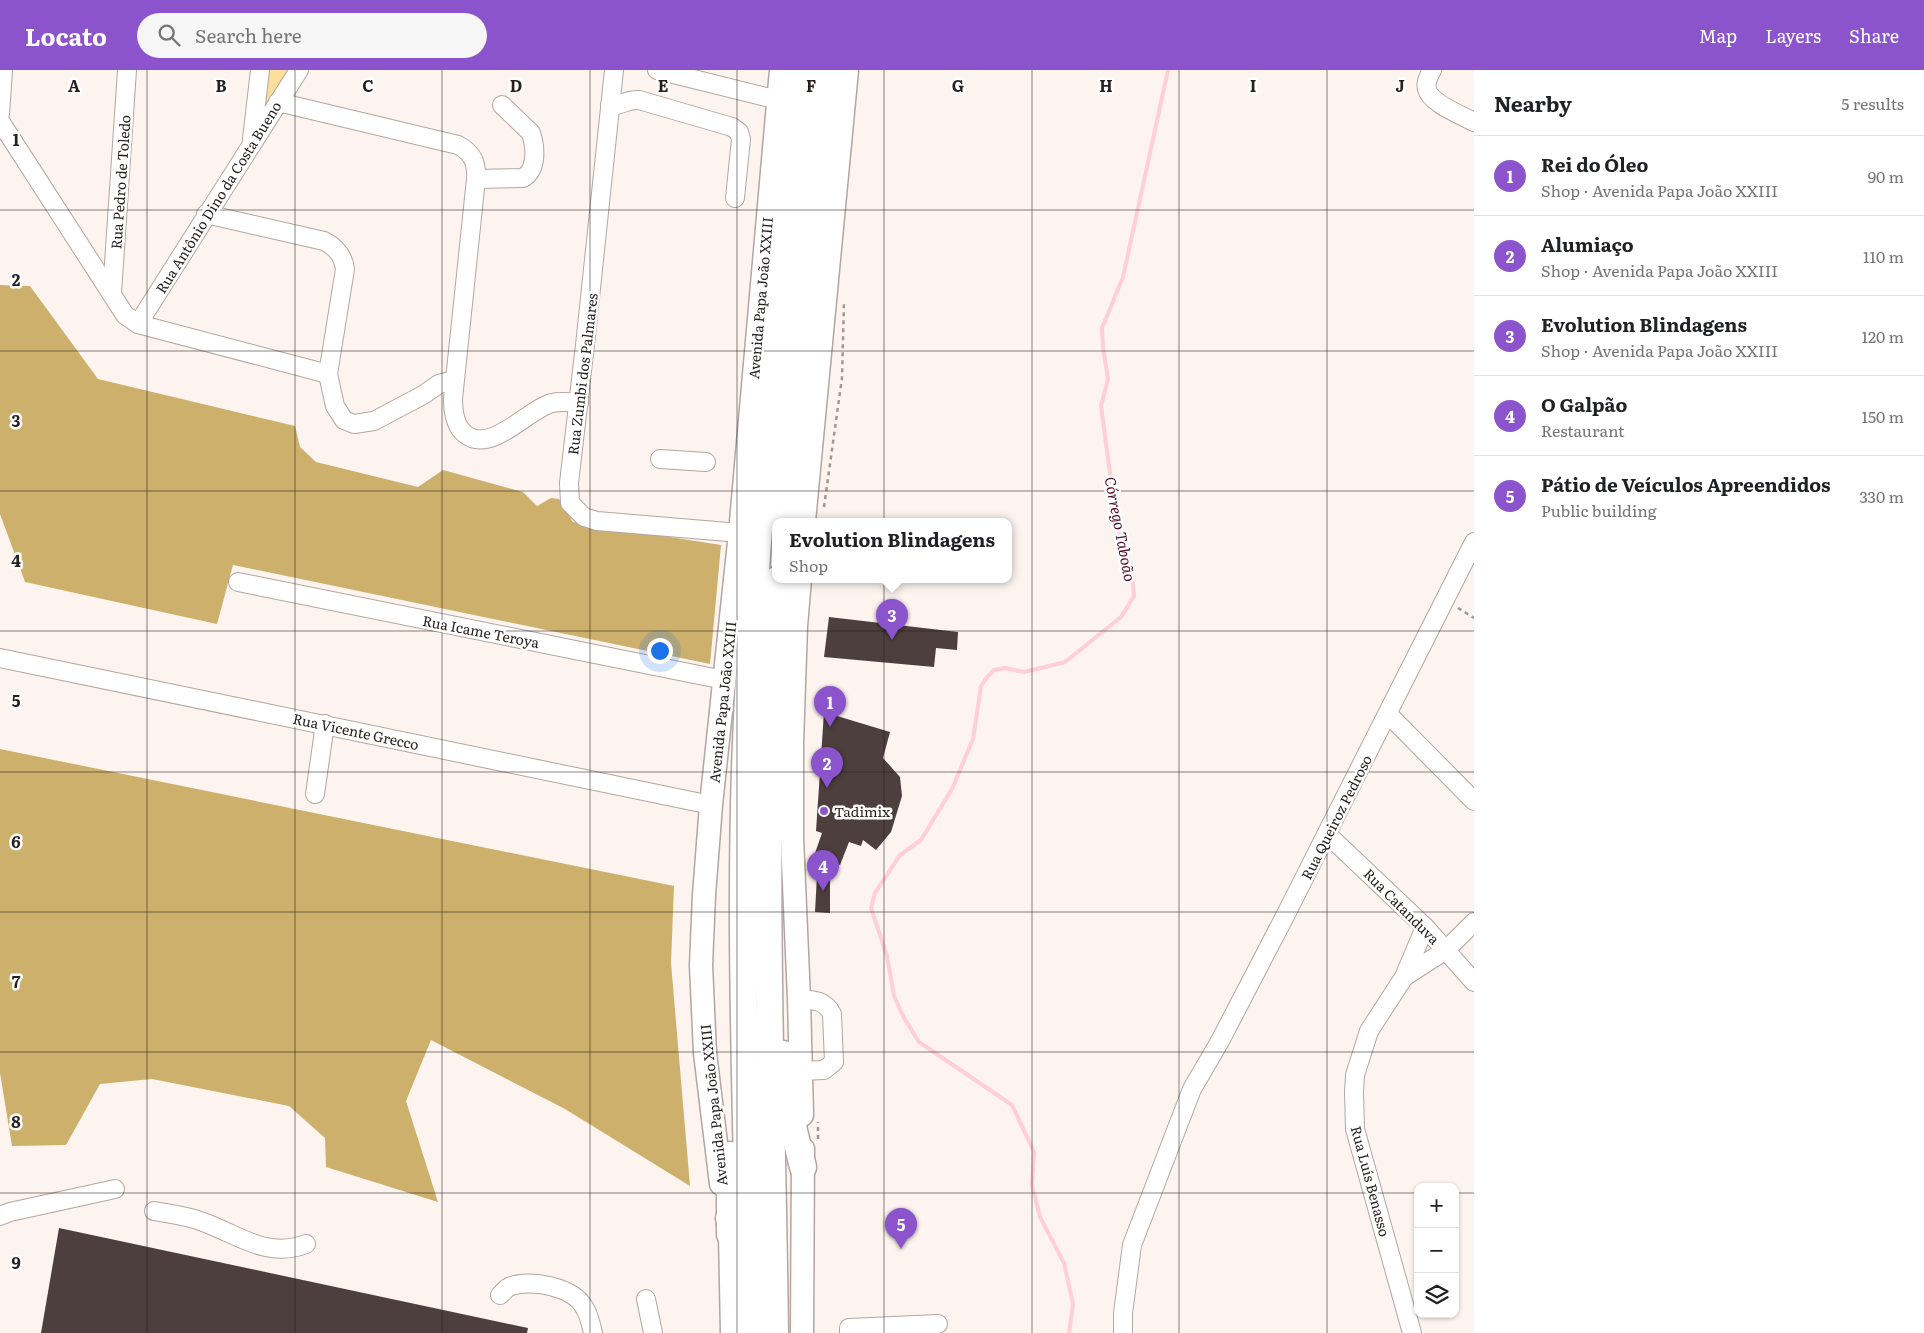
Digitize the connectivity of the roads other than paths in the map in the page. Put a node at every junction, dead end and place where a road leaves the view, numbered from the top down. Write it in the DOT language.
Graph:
graph roads {
  1 [pos="3,70"];
  2 [pos="128,70"];
  3 [pos="260,70"];
  4 [pos="299,70"];
  5 [pos="614,70"];
  6 [pos="657,70"];
  7 [pos="781,70"];
  8 [pos="847,70"];
  9 [pos="1432,70"];
  10 [pos="813,80"];
  11 [pos="778,100"];
  12 [pos="278,102"];
  13 [pos="502,105"];
  14 [pos="610,106"];
  15 [pos="0,114"];
  16 [pos="0,121"];
  17 [pos="1474,122"];
  18 [pos="251,143"];
  19 [pos="476,178"];
  20 [pos="735,198"];
  21 [pos="206,214"];
  22 [pos="112,294"];
  23 [pos="138,324"];
  24 [pos="328,374"];
  25 [pos="454,380"];
  26 [pos="423,395"];
  27 [pos="453,399"];
  28 [pos="579,403"];
  29 [pos="660,459"];
  30 [pos="706,462"];
  31 [pos="783,518"];
  32 [pos="804,518"];
  33 [pos="740,533"];
  34 [pos="1474,542"];
  35 [pos="238,582"];
  36 [pos="778,583"];
  37 [pos="800,583"];
  38 [pos="0,658"];
  39 [pos="724,680"];
  40 [pos="1388,714"];
  41 [pos="325,724"];
  42 [pos="315,794"];
  43 [pos="1474,801"];
  44 [pos="711,805"];
  45 [pos="1327,834"];
  46 [pos="755,890"];
  47 [pos="1474,922"];
  48 [pos="1425,928"];
  49 [pos="1446,950"];
  50 [pos="1404,978"];
  51 [pos="1474,982"];
  52 [pos="799,999"];
  53 [pos="801,1071"];
  54 [pos="804,1167"];
  55 [pos="114,1189"];
  56 [pos="154,1211"];
  57 [pos="0,1216"];
  58 [pos="730,1234"];
  59 [pos="306,1244"];
  60 [pos="500,1295"];
  61 [pos="646,1299"];
  62 [pos="938,1324"];
  63 [pos="593,1333"];
  64 [pos="653,1333"];
  65 [pos="732,1333"];
  66 [pos="750,1333"];
  67 [pos="775,1333"];
  68 [pos="802,1333"];
  69 [pos="849,1333"];
  70 [pos="1124,1333"];
  71 [pos="1412,1333"];
  1 -- 15 [label="street"];
  2 -- 22 [label="street, Rua Pedro de Toledo"];
  3 -- 18 [label="street"];
  4 -- 12 [label="street, Rua Antônio Dino da Costa Bueno"];
  5 -- 14 [label="street, Rua Zumbi dos Palmares"];
  6 -- 11 [label="street"];
  7 -- 11 [label="main road, Avenida Papa João XXIII"];
  8 -- 32 [label="main road"];
  9 -- 17 [label="street"];
  10 -- 31 [label="highway, Avenida Papa João XXIII"];
  10 -- 46 [label="highway, Avenida Papa João XXIII"];
  11 -- 33 [label="main road, Avenida Papa João XXIII"];
  12 -- 18 [label="street, Rua Antônio Dino da Costa Bueno"];
  12 -- 19 [label="street"];
  13 -- 19 [label="street"];
  14 -- 20 [label="street"];
  14 -- 28 [label="street, Rua Zumbi dos Palmares"];
  16 -- 22 [label="street"];
  18 -- 21 [label="street, Rua Antônio Dino da Costa Bueno"];
  19 -- 25 [label="street"];
  21 -- 23 [label="street, Rua Antônio Dino da Costa Bueno"];
  21 -- 24 [label="street"];
  22 -- 23 [label="street"];
  23 -- 24 [label="street"];
  24 -- 26 [label="street"];
  25 -- 26 [label="street"];
  25 -- 27 [label="street"];
  26 -- 27 [label="street"];
  27 -- 28 [label="street"];
  28 -- 33 [label="street, Rua Zumbi dos Palmares"];
  29 -- 30 [label="street"];
  33 -- 39 [label="main road, Avenida Papa João XXIII"];
  34 -- 40 [label="street, Rua Queiroz Pedroso"];
  35 -- 39 [label="street, Rua Icame Teroya"];
  36 -- 46 [label="highway, Avenida Papa João XXIII"];
  37 -- 52 [label="main road"];
  38 -- 41 [label="street, Rua Vicente Grecco"];
  39 -- 44 [label="main road, Avenida Papa João XXIII"];
  40 -- 43 [label="street"];
  40 -- 45 [label="street, Rua Queiroz Pedroso"];
  41 -- 42 [label="street"];
  41 -- 44 [label="street, Rua Vicente Grecco"];
  44 -- 58 [label="main road, Avenida Papa João XXIII"];
  45 -- 48 [label="street, Rua Catanduva"];
  45 -- 70 [label="street, Rua Queiroz Pedroso"];
  46 -- 54 [label="highway"];
  46 -- 58 [label="highway"];
  46 -- 66 [label="highway, Avenida Papa João XXIII"];
  46 -- 67 [label="highway, Avenida Papa João XXIII"];
  47 -- 49 [label="street, Rua Luís Benasso"];
  48 -- 49 [label="street, Rua Catanduva"];
  48 -- 50 [label="street, Rua Luís Benasso"];
  49 -- 50 [label="street, Rua Luís Benasso"];
  49 -- 51 [label="street, Rua Catanduva"];
  50 -- 71 [label="street, Rua Luís Benasso"];
  52 -- 53 [label="main road"];
  52 -- 53 [label="street"];
  53 -- 54 [label="main road"];
  54 -- 68 [label="main road"];
  55 -- 57 [label="street"];
  56 -- 59 [label="street"];
  58 -- 65 [label="main road, Avenida Papa João XXIII"];
  60 -- 63 [label="street"];
  61 -- 64 [label="street"];
  62 -- 69 [label="street"];
}
